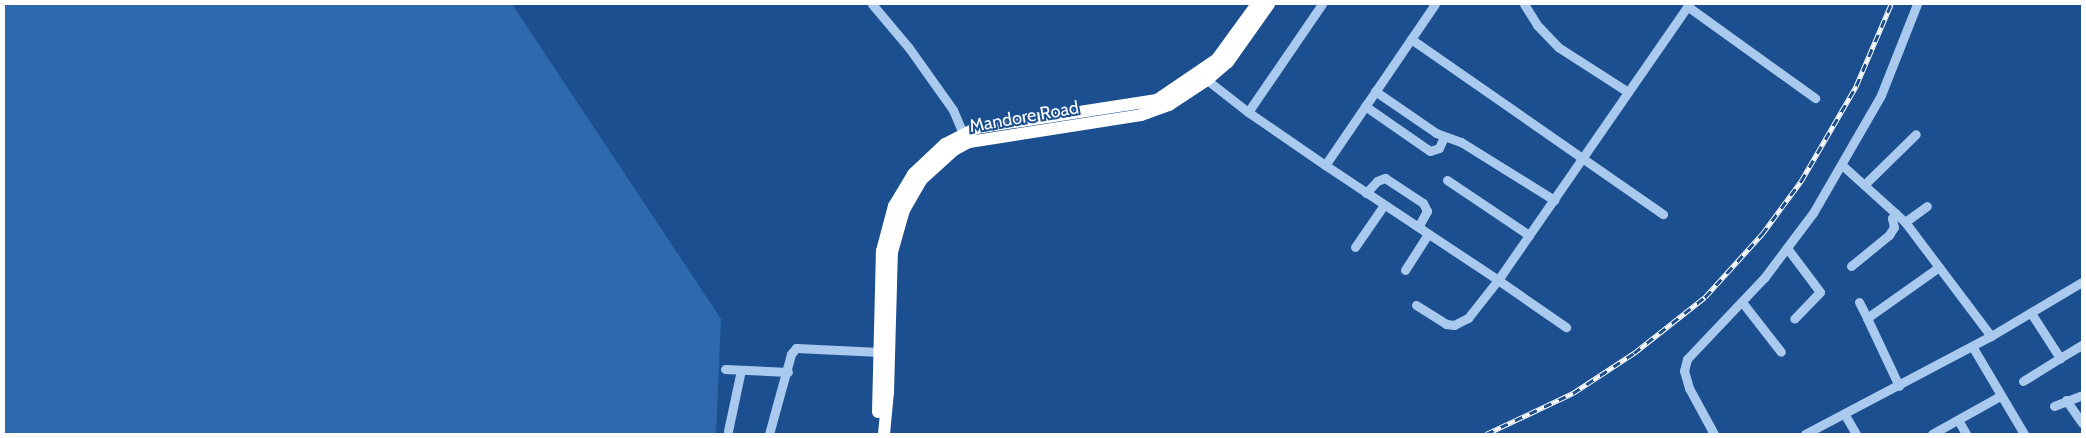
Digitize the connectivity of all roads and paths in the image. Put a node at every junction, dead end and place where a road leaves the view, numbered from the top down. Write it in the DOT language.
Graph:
graph roads {
  1 [pos="872,4"];
  2 [pos="1257,4"];
  3 [pos="1269,4"];
  4 [pos="1322,4"];
  5 [pos="1435,4"];
  6 [pos="1524,4"];
  7 [pos="1917,4"];
  8 [pos="1688,5"];
  9 [pos="1411,39"];
  10 [pos="1207,80"];
  11 [pos="1376,91"];
  12 [pos="1628,92"];
  13 [pos="1815,98"];
  14 [pos="1364,106"];
  15 [pos="1248,112"];
  16 [pos="964,133"];
  17 [pos="1916,134"];
  18 [pos="1444,137"];
  19 [pos="1583,158"];
  20 [pos="1842,164"];
  21 [pos="1325,165"];
  22 [pos="1446,180"];
  23 [pos="1865,184"];
  24 [pos="1366,193"];
  25 [pos="1554,200"];
  26 [pos="1384,205"];
  27 [pos="1927,206"];
  28 [pos="1896,213"];
  29 [pos="1663,214"];
  30 [pos="1905,222"];
  31 [pos="1418,227"];
  32 [pos="1428,234"];
  33 [pos="1530,235"];
  34 [pos="1356,247"];
  35 [pos="1787,248"];
  36 [pos="1851,266"];
  37 [pos="1939,267"];
  38 [pos="1405,270"];
  39 [pos="1498,280"];
  40 [pos="2082,282"];
  41 [pos="1742,302"];
  42 [pos="1859,302"];
  43 [pos="1416,305"];
  44 [pos="2031,313"];
  45 [pos="1867,318"];
  46 [pos="1794,319"];
  47 [pos="1566,327"];
  48 [pos="1991,336"];
  49 [pos="2082,345"];
  50 [pos="1972,346"];
  51 [pos="880,352"];
  52 [pos="1781,352"];
  53 [pos="2060,358"];
  54 [pos="725,369"];
  55 [pos="740,370"];
  56 [pos="788,372"];
  57 [pos="2023,381"];
  58 [pos="1899,386"];
  59 [pos="2082,395"];
  60 [pos="2000,396"];
  61 [pos="2066,400"];
  62 [pos="2054,406"];
  63 [pos="1845,414"];
  64 [pos="1958,420"];
  65 [pos="2082,423"];
  66 [pos="728,431"];
  67 [pos="1820,431"];
  68 [pos="769,434"];
  69 [pos="875,434"];
  70 [pos="884,434"];
  71 [pos="1714,434"];
  72 [pos="1804,434"];
  73 [pos="1856,434"];
  74 [pos="1932,434"];
  75 [pos="1966,434"];
  76 [pos="2024,434"];
  1 -- 16 [label="street"];
  2 -- 16 [label="highway, Mandore Road"];
  3 -- 10 [label="highway, Mandore Road"];
  4 -- 15 [label="street"];
  5 -- 9 [label="street"];
  6 -- 12 [label="street"];
  7 -- 20 [label="street"];
  8 -- 12 [label="street"];
  8 -- 13 [label="street"];
  9 -- 11 [label="street"];
  9 -- 19 [label="street"];
  10 -- 15 [label="street"];
  10 -- 70 [label="highway, Mandore Road"];
  11 -- 14 [label="street"];
  11 -- 18 [label="street"];
  12 -- 19 [label="street"];
  14 -- 18 [label="street"];
  14 -- 21 [label="street"];
  15 -- 21 [label="street"];
  16 -- 51 [label="highway, Mandore Road"];
  17 -- 23 [label="street"];
  18 -- 25 [label="street"];
  19 -- 25 [label="street"];
  19 -- 29 [label="street"];
  20 -- 23 [label="street"];
  20 -- 35 [label="street"];
  21 -- 24 [label="street"];
  22 -- 33 [label="street"];
  23 -- 28 [label="street"];
  24 -- 26 [label="street"];
  24 -- 31 [label="street"];
  25 -- 33 [label="street"];
  26 -- 31 [label="street"];
  26 -- 34 [label="street"];
  27 -- 30 [label="street"];
  28 -- 30 [label="street"];
  28 -- 36 [label="street"];
  30 -- 37 [label="street"];
  31 -- 32 [label="street"];
  32 -- 38 [label="street"];
  32 -- 39 [label="street"];
  33 -- 39 [label="street"];
  35 -- 41 [label="street"];
  35 -- 46 [label="street"];
  37 -- 45 [label="street"];
  37 -- 48 [label="street"];
  39 -- 43 [label="street"];
  39 -- 47 [label="street"];
  40 -- 44 [label="street"];
  41 -- 52 [label="street"];
  41 -- 71 [label="street"];
  42 -- 45 [label="street"];
  44 -- 48 [label="street"];
  44 -- 53 [label="street"];
  45 -- 58 [label="street"];
  48 -- 50 [label="street"];
  49 -- 53 [label="street"];
  50 -- 58 [label="street"];
  50 -- 60 [label="street"];
  51 -- 56 [label="street"];
  51 -- 69 [label="highway, Mandore Road"];
  53 -- 57 [label="street"];
  54 -- 55 [label="street"];
  55 -- 56 [label="street"];
  55 -- 66 [label="street"];
  56 -- 68 [label="street"];
  58 -- 63 [label="street"];
  59 -- 61 [label="street"];
  60 -- 64 [label="street"];
  60 -- 76 [label="street"];
  61 -- 62 [label="street"];
  61 -- 65 [label="street"];
  63 -- 67 [label="street"];
  63 -- 73 [label="street"];
  64 -- 74 [label="street"];
  64 -- 75 [label="street"];
  67 -- 72 [label="street"];
}
